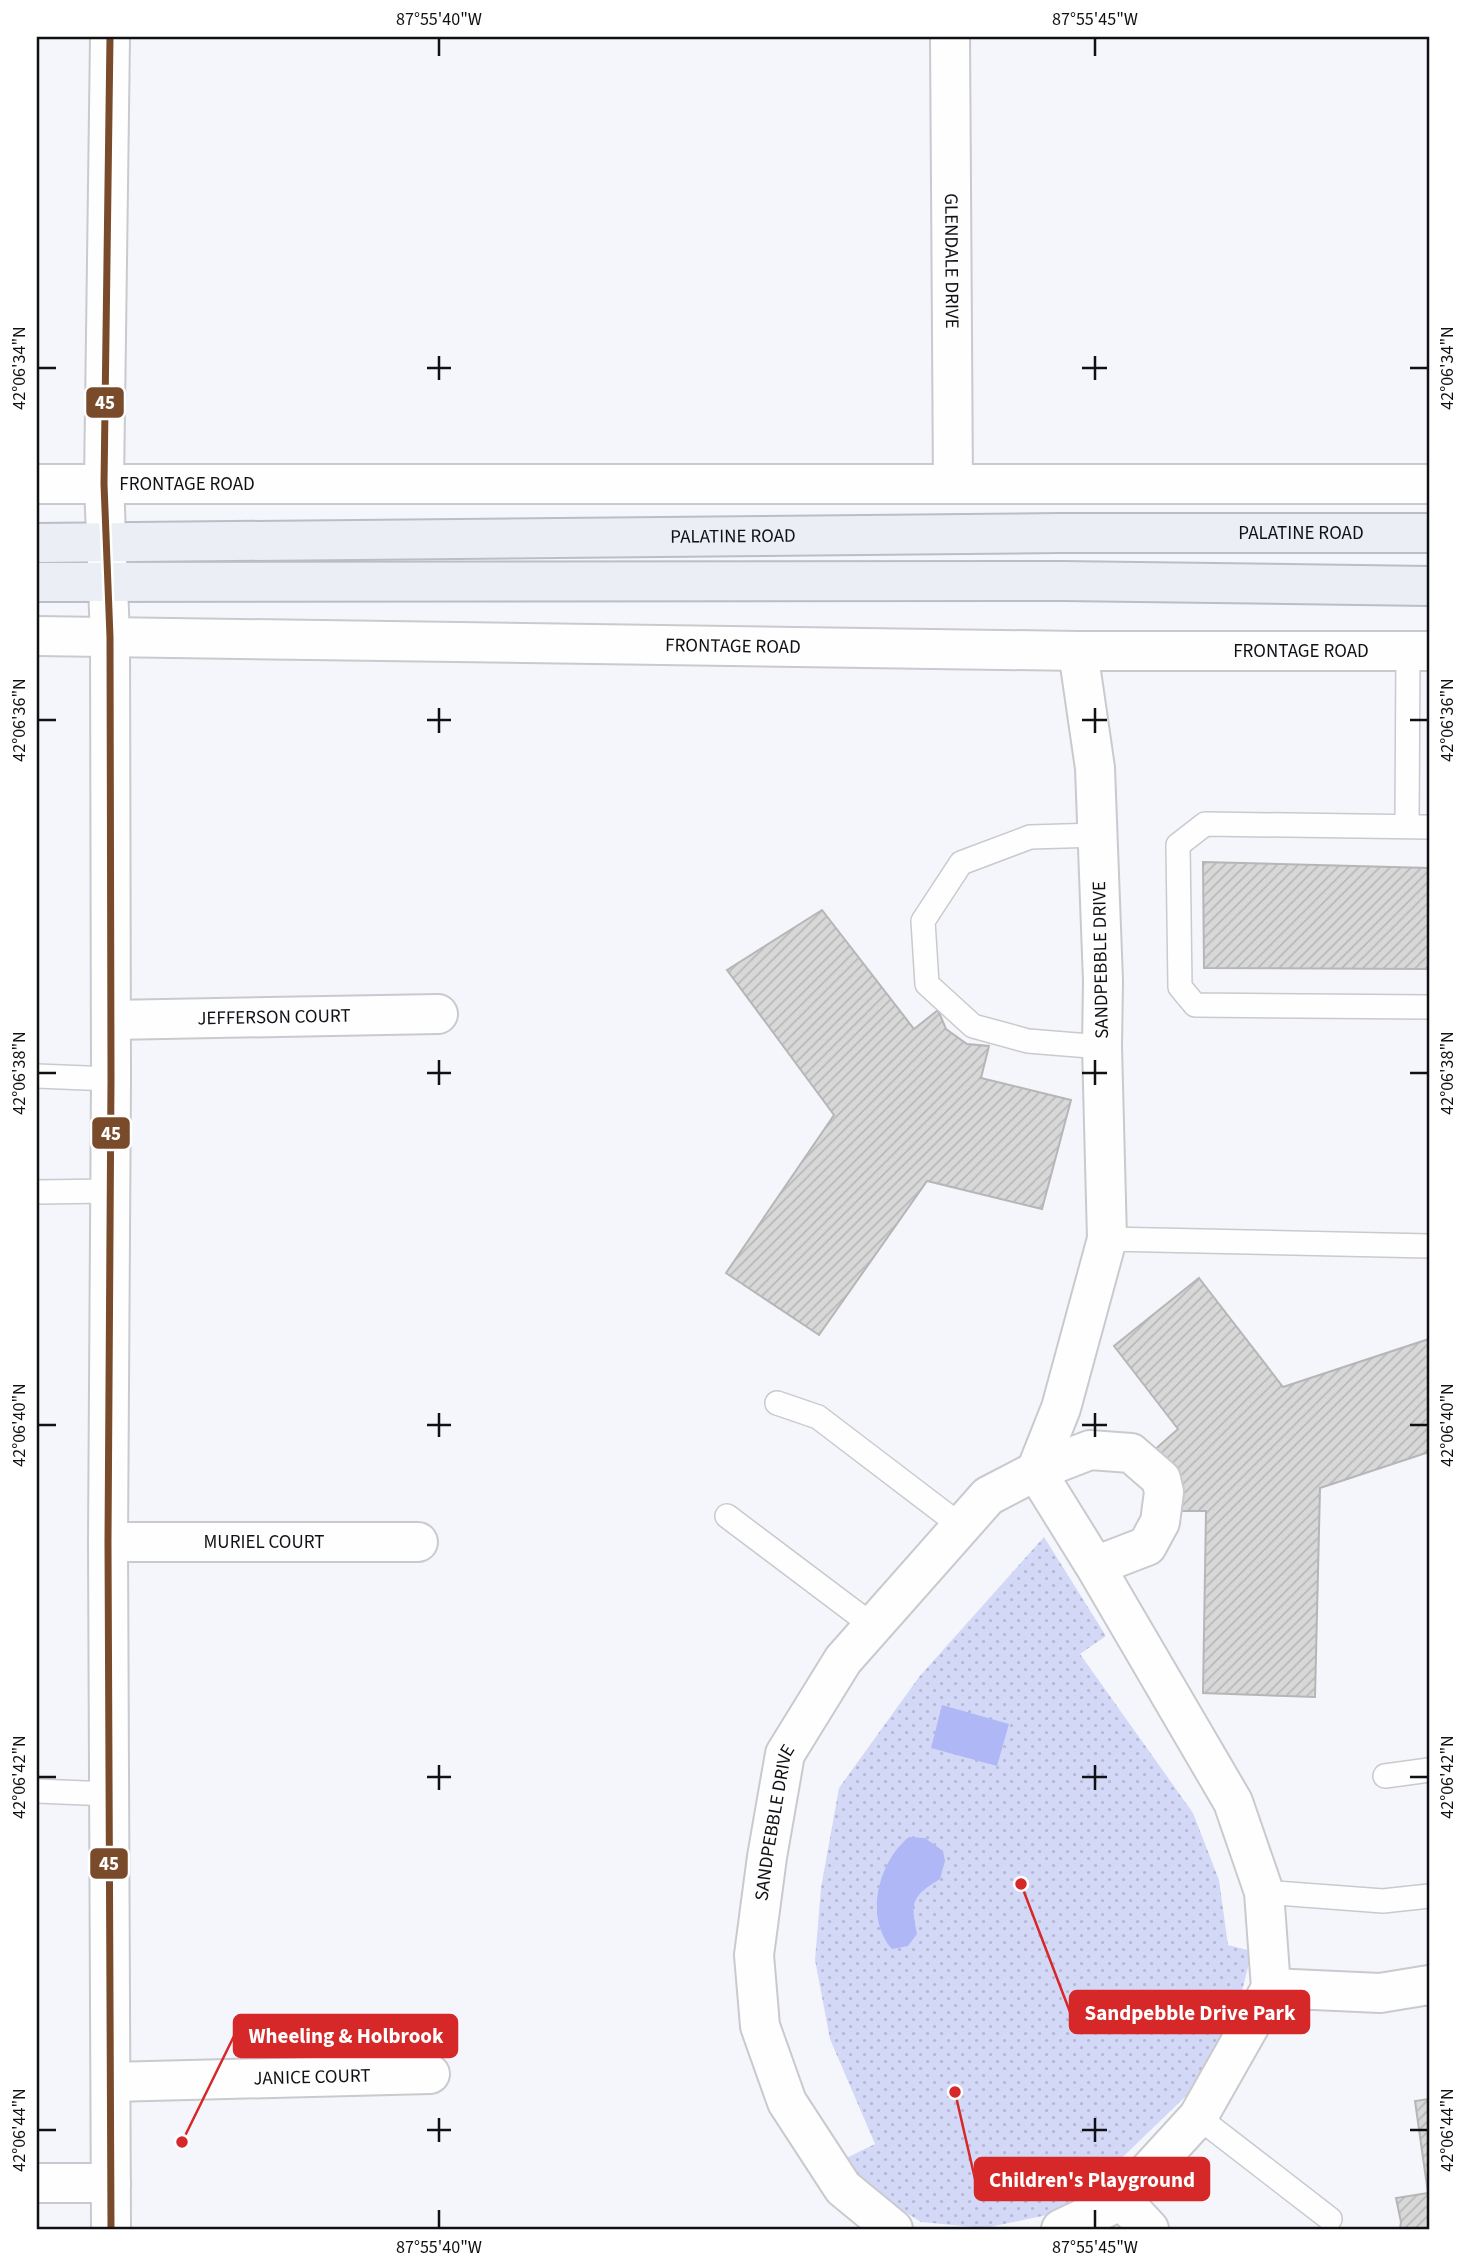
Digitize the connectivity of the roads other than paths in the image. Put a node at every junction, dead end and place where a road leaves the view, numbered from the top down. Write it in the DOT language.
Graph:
graph roads {
  1 [pos="950,37"];
  2 [pos="106,38"];
  3 [pos="37,484"];
  4 [pos="104,484"];
  5 [pos="953,484"];
  6 [pos="1429,484"];
  7 [pos="1429,533"];
  8 [pos="37,543"];
  9 [pos="107,544"];
  10 [pos="37,582"];
  11 [pos="108,582"];
  12 [pos="1427,586"];
  13 [pos="37,636"];
  14 [pos="110,637"];
  15 [pos="1078,650"];
  16 [pos="1419,651"];
  17 [pos="1418,826"];
  18 [pos="1098,835"];
  19 [pos="1429,1007"];
  20 [pos="438,1014"];
  21 [pos="111,1020"];
  22 [pos="1102,1047"];
  23 [pos="37,1076"];
  24 [pos="111,1079"];
  25 [pos="110,1191"];
  26 [pos="37,1192"];
  27 [pos="1107,1238"];
  28 [pos="1429,1246"];
  29 [pos="777,1404"];
  30 [pos="1036,1471"];
  31 [pos="727,1516"];
  32 [pos="961,1527"];
  33 [pos="108,1542"];
  34 [pos="418,1542"];
  35 [pos="1095,1566"];
  36 [pos="873,1626"];
  37 [pos="1429,1770"];
  38 [pos="1385,1776"];
  39 [pos="37,1791"];
  40 [pos="110,1794"];
  41 [pos="1264,1892"];
  42 [pos="1429,1896"];
  43 [pos="1429,1985"];
  44 [pos="1271,1988"];
  45 [pos="430,2074"];
  46 [pos="111,2081"];
  47 [pos="1198,2117"];
  48 [pos="37,2183"];
  49 [pos="111,2183"];
  50 [pos="1122,2200"];
  51 [pos="1330,2219"];
  52 [pos="111,2229"];
  53 [pos="892,2229"];
  54 [pos="1061,2229"];
  55 [pos="1149,2229"];
  1 -- 5 [label="street, GLENDALE DRIVE"];
  2 -- 4 [label="street"];
  3 -- 4 [label="street, FRONTAGE ROAD"];
  4 -- 5 [label="street, FRONTAGE ROAD"];
  4 -- 9 [label="street"];
  5 -- 6 [label="street, FRONTAGE ROAD"];
  7 -- 9 [label="highway, PALATINE ROAD"];
  8 -- 9 [label="highway, PALATINE ROAD"];
  9 -- 11 [label="street"];
  10 -- 11 [label="highway"];
  11 -- 12 [label="highway"];
  11 -- 14 [label="street"];
  13 -- 14 [label="street, FRONTAGE ROAD"];
  14 -- 15 [label="street, FRONTAGE ROAD"];
  14 -- 21 [label="street"];
  15 -- 16 [label="street, FRONTAGE ROAD"];
  15 -- 18 [label="street, SANDPEBBLE DRIVE"];
  16 -- 17 [label="lane"];
  17 -- 19 [label="lane"];
  18 -- 22 [label="street, SANDPEBBLE DRIVE"];
  18 -- 22 [label="lane"];
  20 -- 21 [label="street, JEFFERSON COURT"];
  21 -- 24 [label="street"];
  22 -- 27 [label="street, SANDPEBBLE DRIVE"];
  23 -- 24 [label="lane"];
  24 -- 25 [label="street"];
  25 -- 26 [label="lane"];
  25 -- 33 [label="street"];
  27 -- 28 [label="lane"];
  27 -- 30 [label="street, SANDPEBBLE DRIVE"];
  29 -- 32 [label="lane"];
  30 -- 32 [label="street, SANDPEBBLE DRIVE"];
  30 -- 35 [label="street"];
  30 -- 35 [label="street"];
  31 -- 36 [label="lane"];
  32 -- 36 [label="street, SANDPEBBLE DRIVE"];
  33 -- 34 [label="street, MURIEL COURT"];
  33 -- 40 [label="street"];
  35 -- 41 [label="street"];
  36 -- 53 [label="street, SANDPEBBLE DRIVE"];
  37 -- 38 [label="lane"];
  39 -- 40 [label="lane"];
  40 -- 46 [label="street"];
  41 -- 42 [label="lane"];
  41 -- 44 [label="street"];
  43 -- 44 [label="street"];
  44 -- 47 [label="street"];
  45 -- 46 [label="street, JANICE COURT"];
  46 -- 49 [label="street"];
  47 -- 50 [label="street"];
  47 -- 51 [label="lane"];
  48 -- 49 [label="street"];
  49 -- 52 [label="street"];
  50 -- 54 [label="street"];
  50 -- 55 [label="street"];
}
